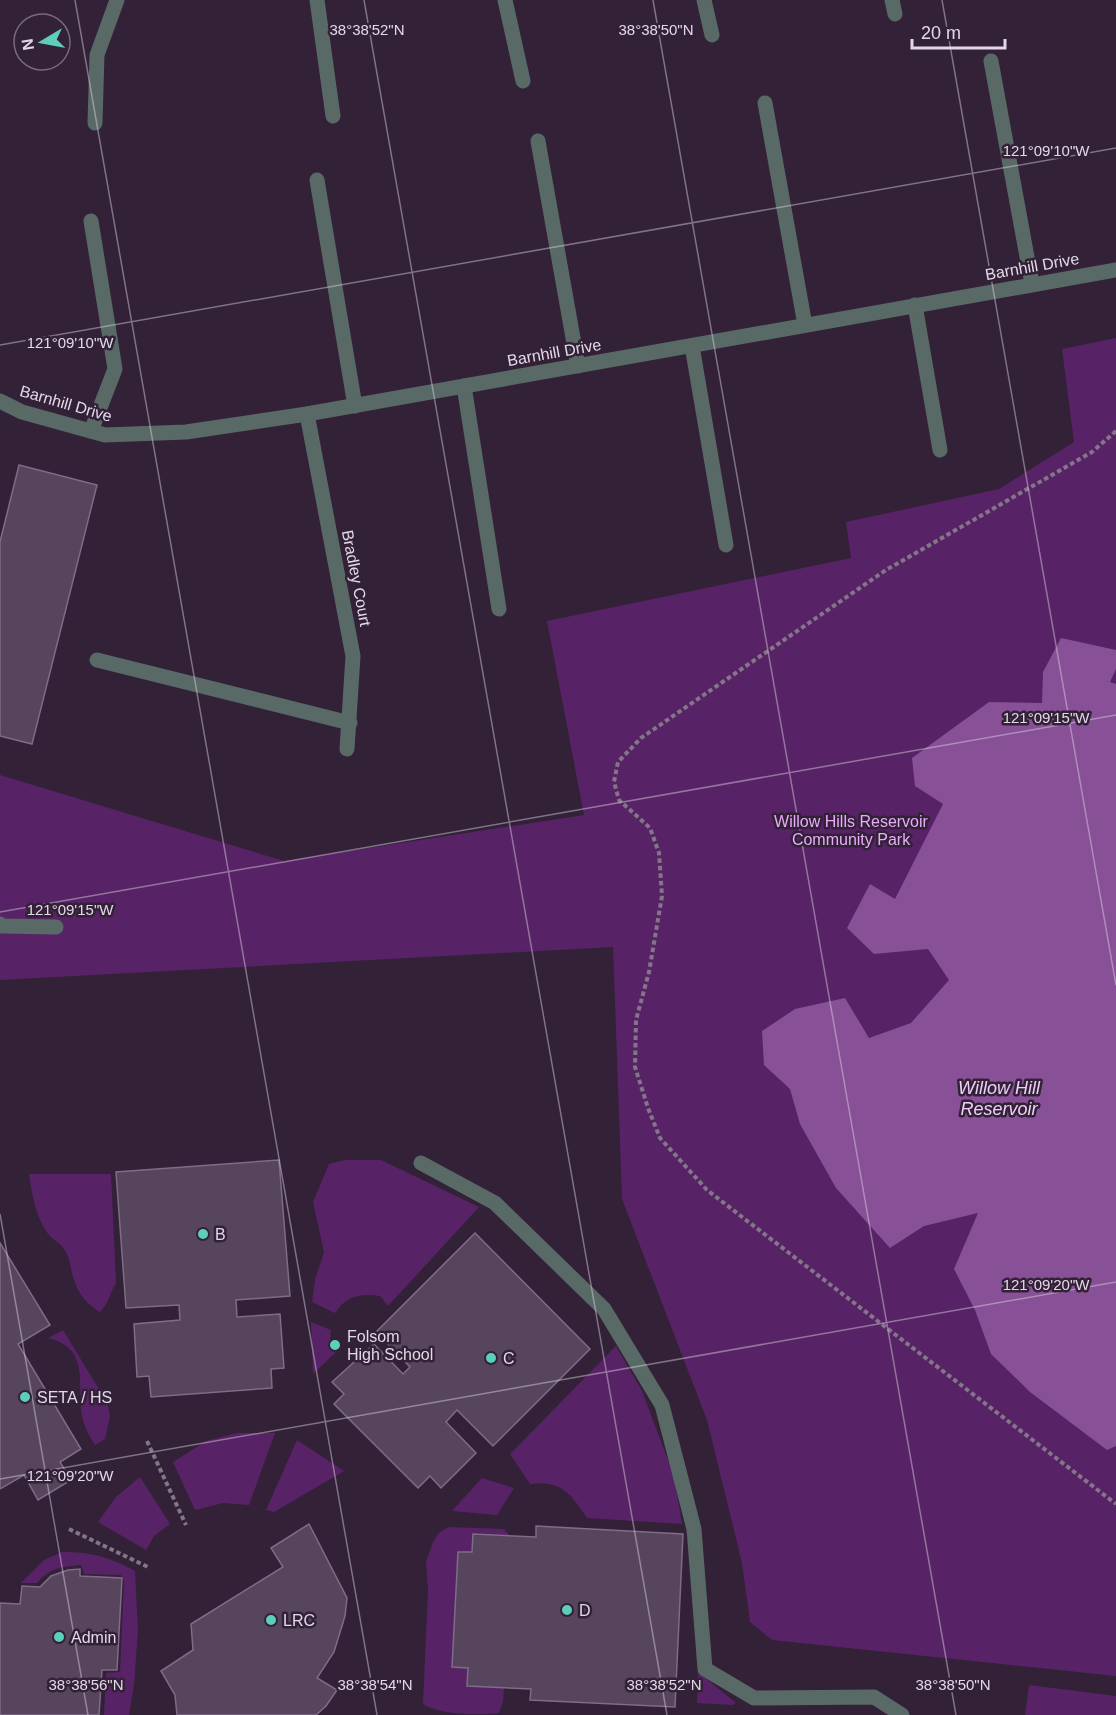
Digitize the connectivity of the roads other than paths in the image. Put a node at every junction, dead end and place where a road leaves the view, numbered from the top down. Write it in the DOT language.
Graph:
graph roads {
  1 [pos="117,0"];
  2 [pos="317,0"];
  3 [pos="505,0"];
  4 [pos="704,0"];
  5 [pos="712,35"];
  6 [pos="991,61"];
  7 [pos="524,81"];
  8 [pos="765,103"];
  9 [pos="333,116"];
  10 [pos="95,123"];
  11 [pos="538,141"];
  12 [pos="317,180"];
  13 [pos="91,221"];
  14 [pos="1116,270"];
  15 [pos="1032,284"];
  16 [pos="915,306"];
  17 [pos="805,325"];
  18 [pos="692,346"];
  19 [pos="578,366"];
  20 [pos="464,386"];
  21 [pos="0,401"];
  22 [pos="355,406"];
  23 [pos="307,414"];
  24 [pos="91,431"];
  25 [pos="940,450"];
  26 [pos="726,545"];
  27 [pos="499,609"];
  28 [pos="97,660"];
  29 [pos="350,723"];
  30 [pos="347,749"];
  31 [pos="0,924"];
  32 [pos="56,927"];
  33 [pos="421,1163"];
  34 [pos="902,1715"];
  1 -- 10 [label="street"];
  2 -- 9 [label="street"];
  3 -- 7 [label="street"];
  4 -- 5 [label="street"];
  6 -- 15 [label="street"];
  8 -- 17 [label="street"];
  11 -- 19 [label="street"];
  12 -- 22 [label="street"];
  13 -- 24 [label="street"];
  14 -- 15 [label="street, Barnhill Drive"];
  15 -- 16 [label="street, Barnhill Drive"];
  16 -- 17 [label="street, Barnhill Drive"];
  16 -- 25 [label="street"];
  17 -- 18 [label="street, Barnhill Drive"];
  18 -- 19 [label="street, Barnhill Drive"];
  18 -- 26 [label="street"];
  19 -- 20 [label="street, Barnhill Drive"];
  20 -- 22 [label="street, Barnhill Drive"];
  20 -- 27 [label="street"];
  21 -- 24 [label="street, Barnhill Drive"];
  22 -- 23 [label="street, Barnhill Drive"];
  23 -- 24 [label="street, Barnhill Drive"];
  23 -- 29 [label="street, Bradley Court"];
  28 -- 29 [label="street"];
  29 -- 30 [label="street, Bradley Court"];
  31 -- 32 [label="street"];
  33 -- 34 [label="street"];
}
